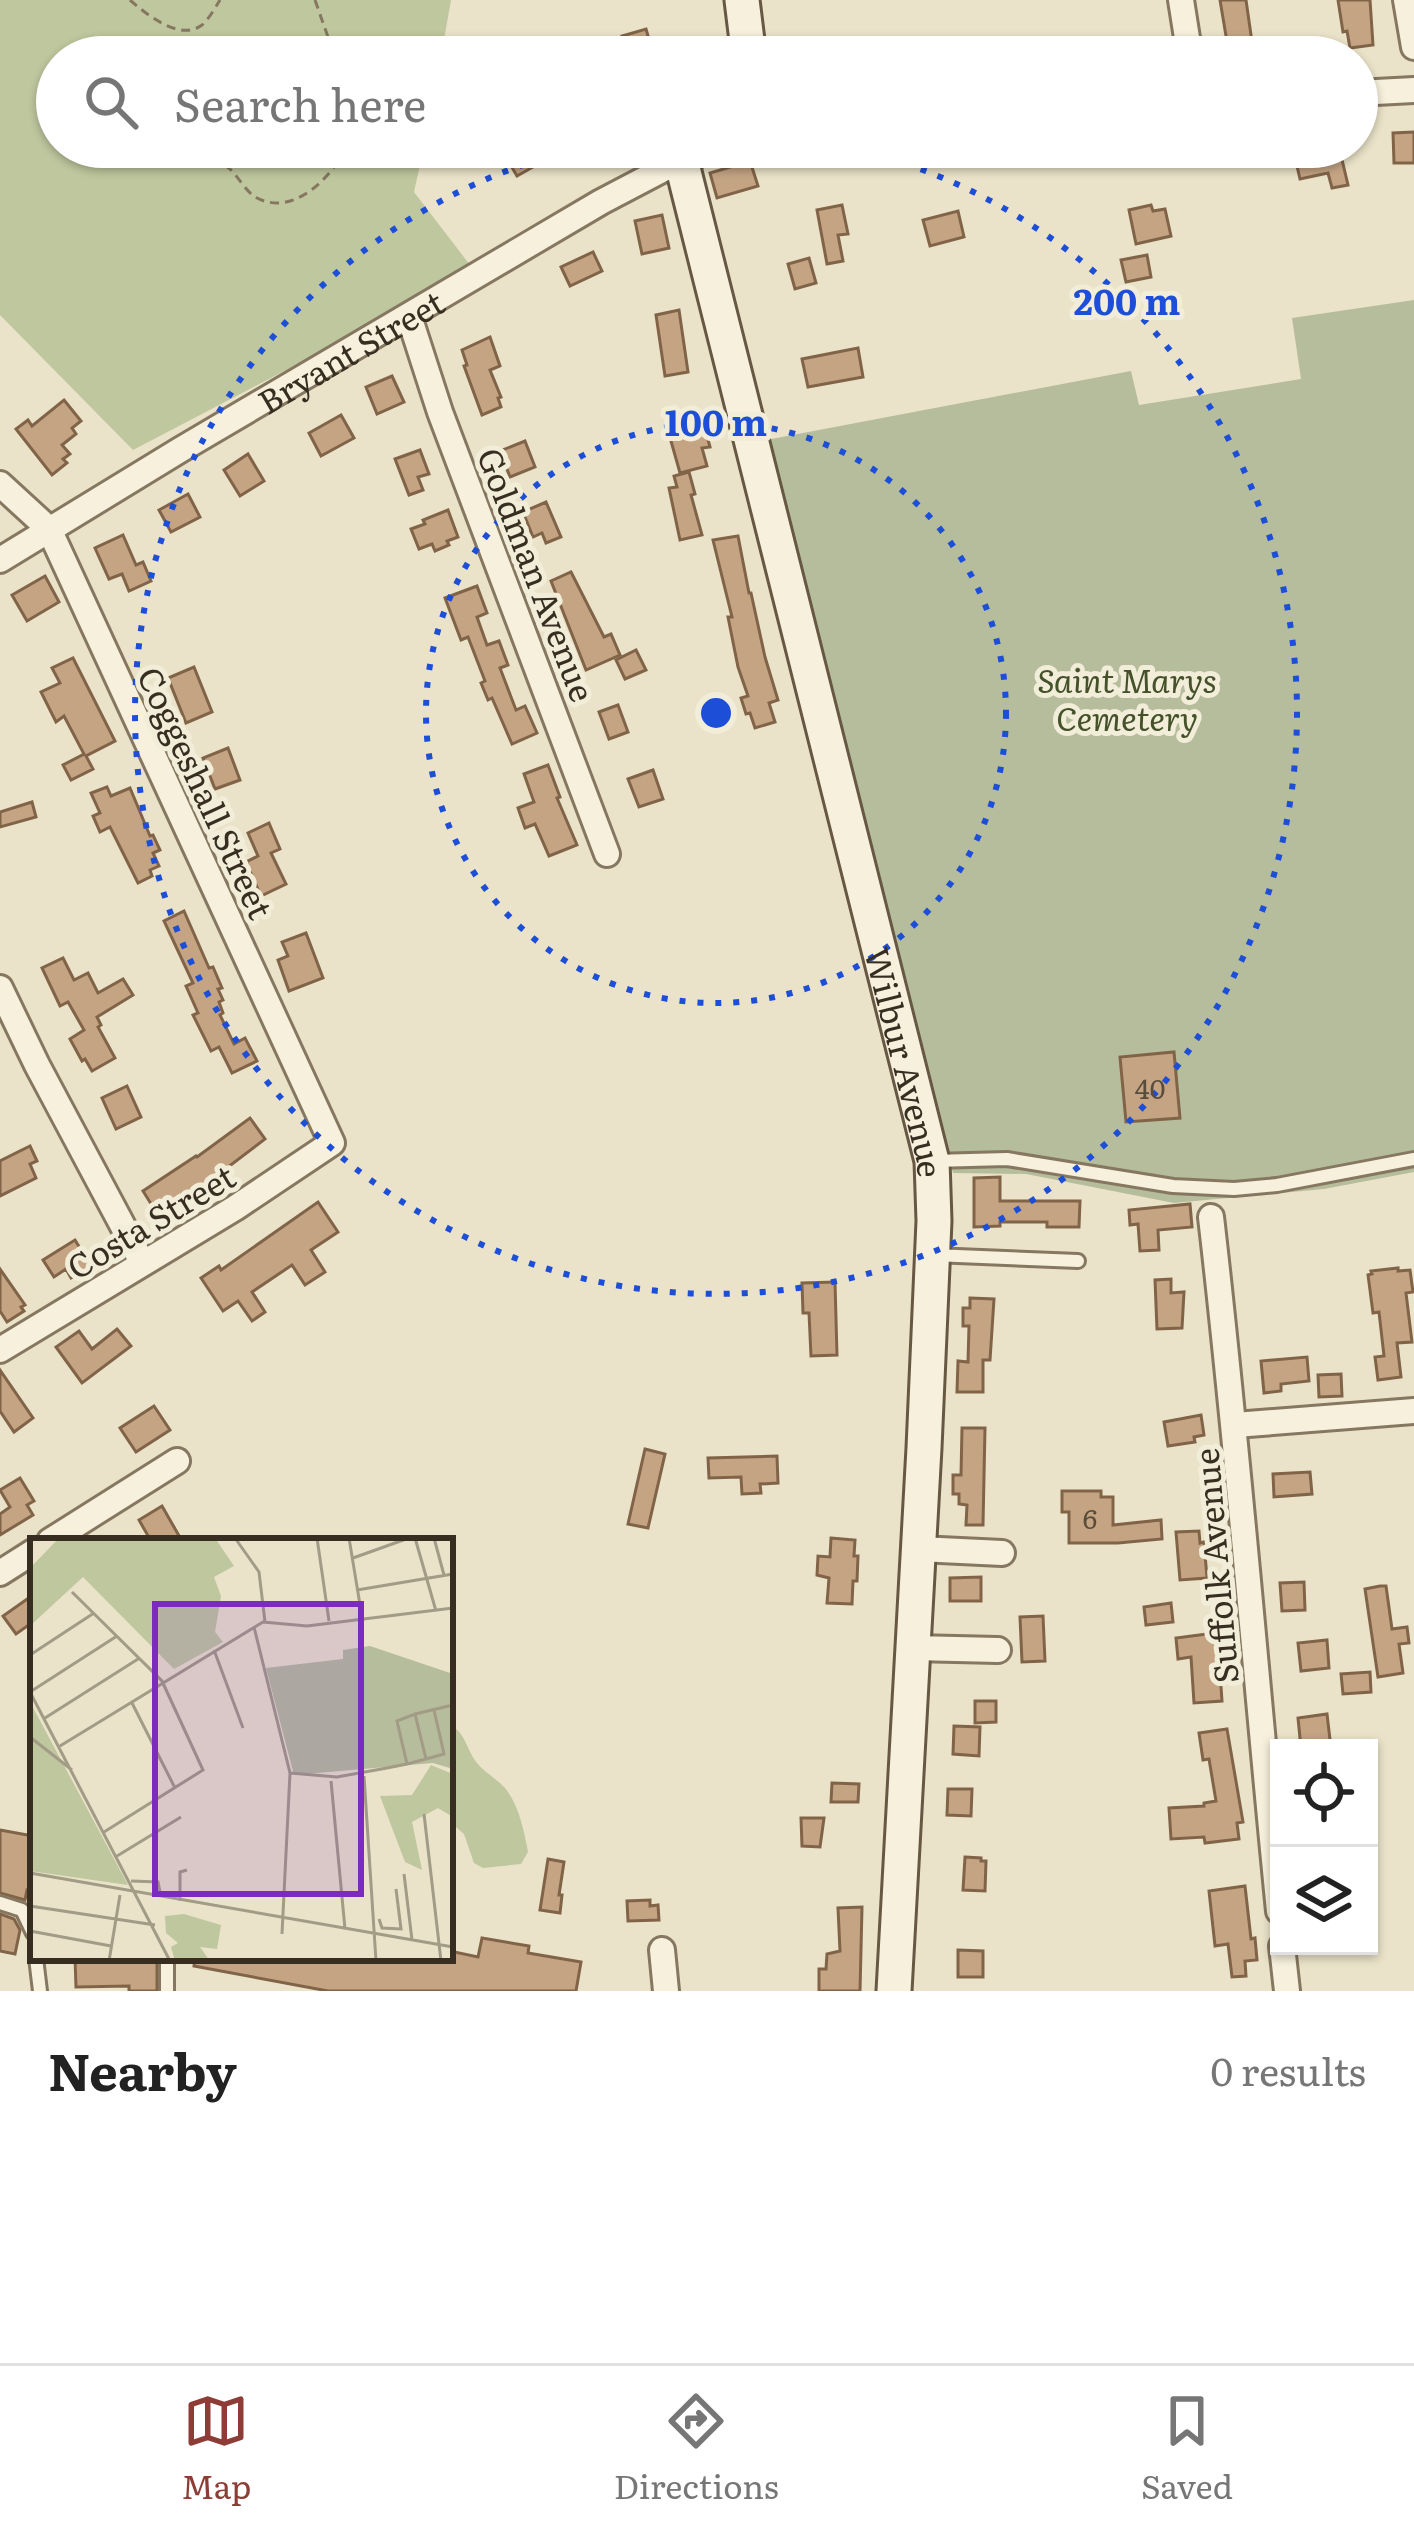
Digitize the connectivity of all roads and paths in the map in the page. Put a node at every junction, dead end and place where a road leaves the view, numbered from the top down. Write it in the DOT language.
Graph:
graph roads {
  1 [pos="130,0"];
  2 [pos="220,0"];
  3 [pos="315,0"];
  4 [pos="742,0"];
  5 [pos="1181,0"];
  6 [pos="1406,0"];
  7 [pos="327,36"];
  8 [pos="746,36"];
  9 [pos="1187,36"];
  10 [pos="1414,47"];
  11 [pos="1414,90"];
  12 [pos="1378,93"];
  13 [pos="228,168"];
  14 [pos="332,168"];
  15 [pos="663,168"];
  16 [pos="695,168"];
  17 [pos="409,316"];
  18 [pos="0,484"];
  19 [pos="49,529"];
  20 [pos="0,560"];
  21 [pos="608,854"];
  22 [pos="0,988"];
  23 [pos="332,1143"];
  24 [pos="1414,1159"];
  25 [pos="932,1162"];
  26 [pos="1211,1216"];
  27 [pos="932,1255"];
  28 [pos="1078,1261"];
  29 [pos="142,1262"];
  30 [pos="0,1351"];
  31 [pos="1414,1411"];
  32 [pos="1235,1425"];
  33 [pos="177,1461"];
  34 [pos="55,1538"];
  35 [pos="919,1549"];
  36 [pos="1002,1553"];
  37 [pos="30,1554"];
  38 [pos="0,1573"];
  39 [pos="913,1648"];
  40 [pos="998,1650"];
  41 [pos="1273,1847"];
  42 [pos="0,1903"];
  43 [pos="30,1927"];
  44 [pos="662,1950"];
  45 [pos="1283,1955"];
  46 [pos="36,1961"];
  47 [pos="40,1991"];
  48 [pos="666,1991"];
  49 [pos="894,1991"];
  50 [pos="1287,1991"];
  1 -- 2 [label="path"];
  3 -- 7 [label="path"];
  4 -- 8 [label="street"];
  5 -- 9 [label="street"];
  6 -- 10 [label="street"];
  11 -- 12 [label="street"];
  13 -- 14 [label="path"];
  15 -- 17 [label="street, Bryant Street"];
  16 -- 25 [label="street, Wilbur Avenue"];
  17 -- 19 [label="street, Bryant Street"];
  17 -- 21 [label="street, Goldman Avenue"];
  18 -- 19 [label="street, Coggeshall Street"];
  19 -- 20 [label="street, Bryant Street"];
  19 -- 23 [label="street, Coggeshall Street"];
  22 -- 29 [label="street"];
  23 -- 29 [label="street, Costa Street"];
  24 -- 25 [label="lane"];
  25 -- 27 [label="street, Wilbur Avenue"];
  26 -- 32 [label="street, Suffolk Avenue"];
  27 -- 28 [label="lane"];
  27 -- 35 [label="street, Wilbur Avenue"];
  29 -- 30 [label="street, Costa Street"];
  31 -- 32 [label="street"];
  32 -- 41 [label="street, Suffolk Avenue"];
  33 -- 34 [label="street"];
  35 -- 36 [label="street"];
  35 -- 39 [label="street, Wilbur Avenue"];
  37 -- 38 [label="street"];
  39 -- 40 [label="street"];
  39 -- 49 [label="street, Wilbur Avenue"];
  42 -- 43 [label="lane"];
  44 -- 48 [label="street"];
  45 -- 50 [label="street"];
  46 -- 47 [label="lane"];
}
